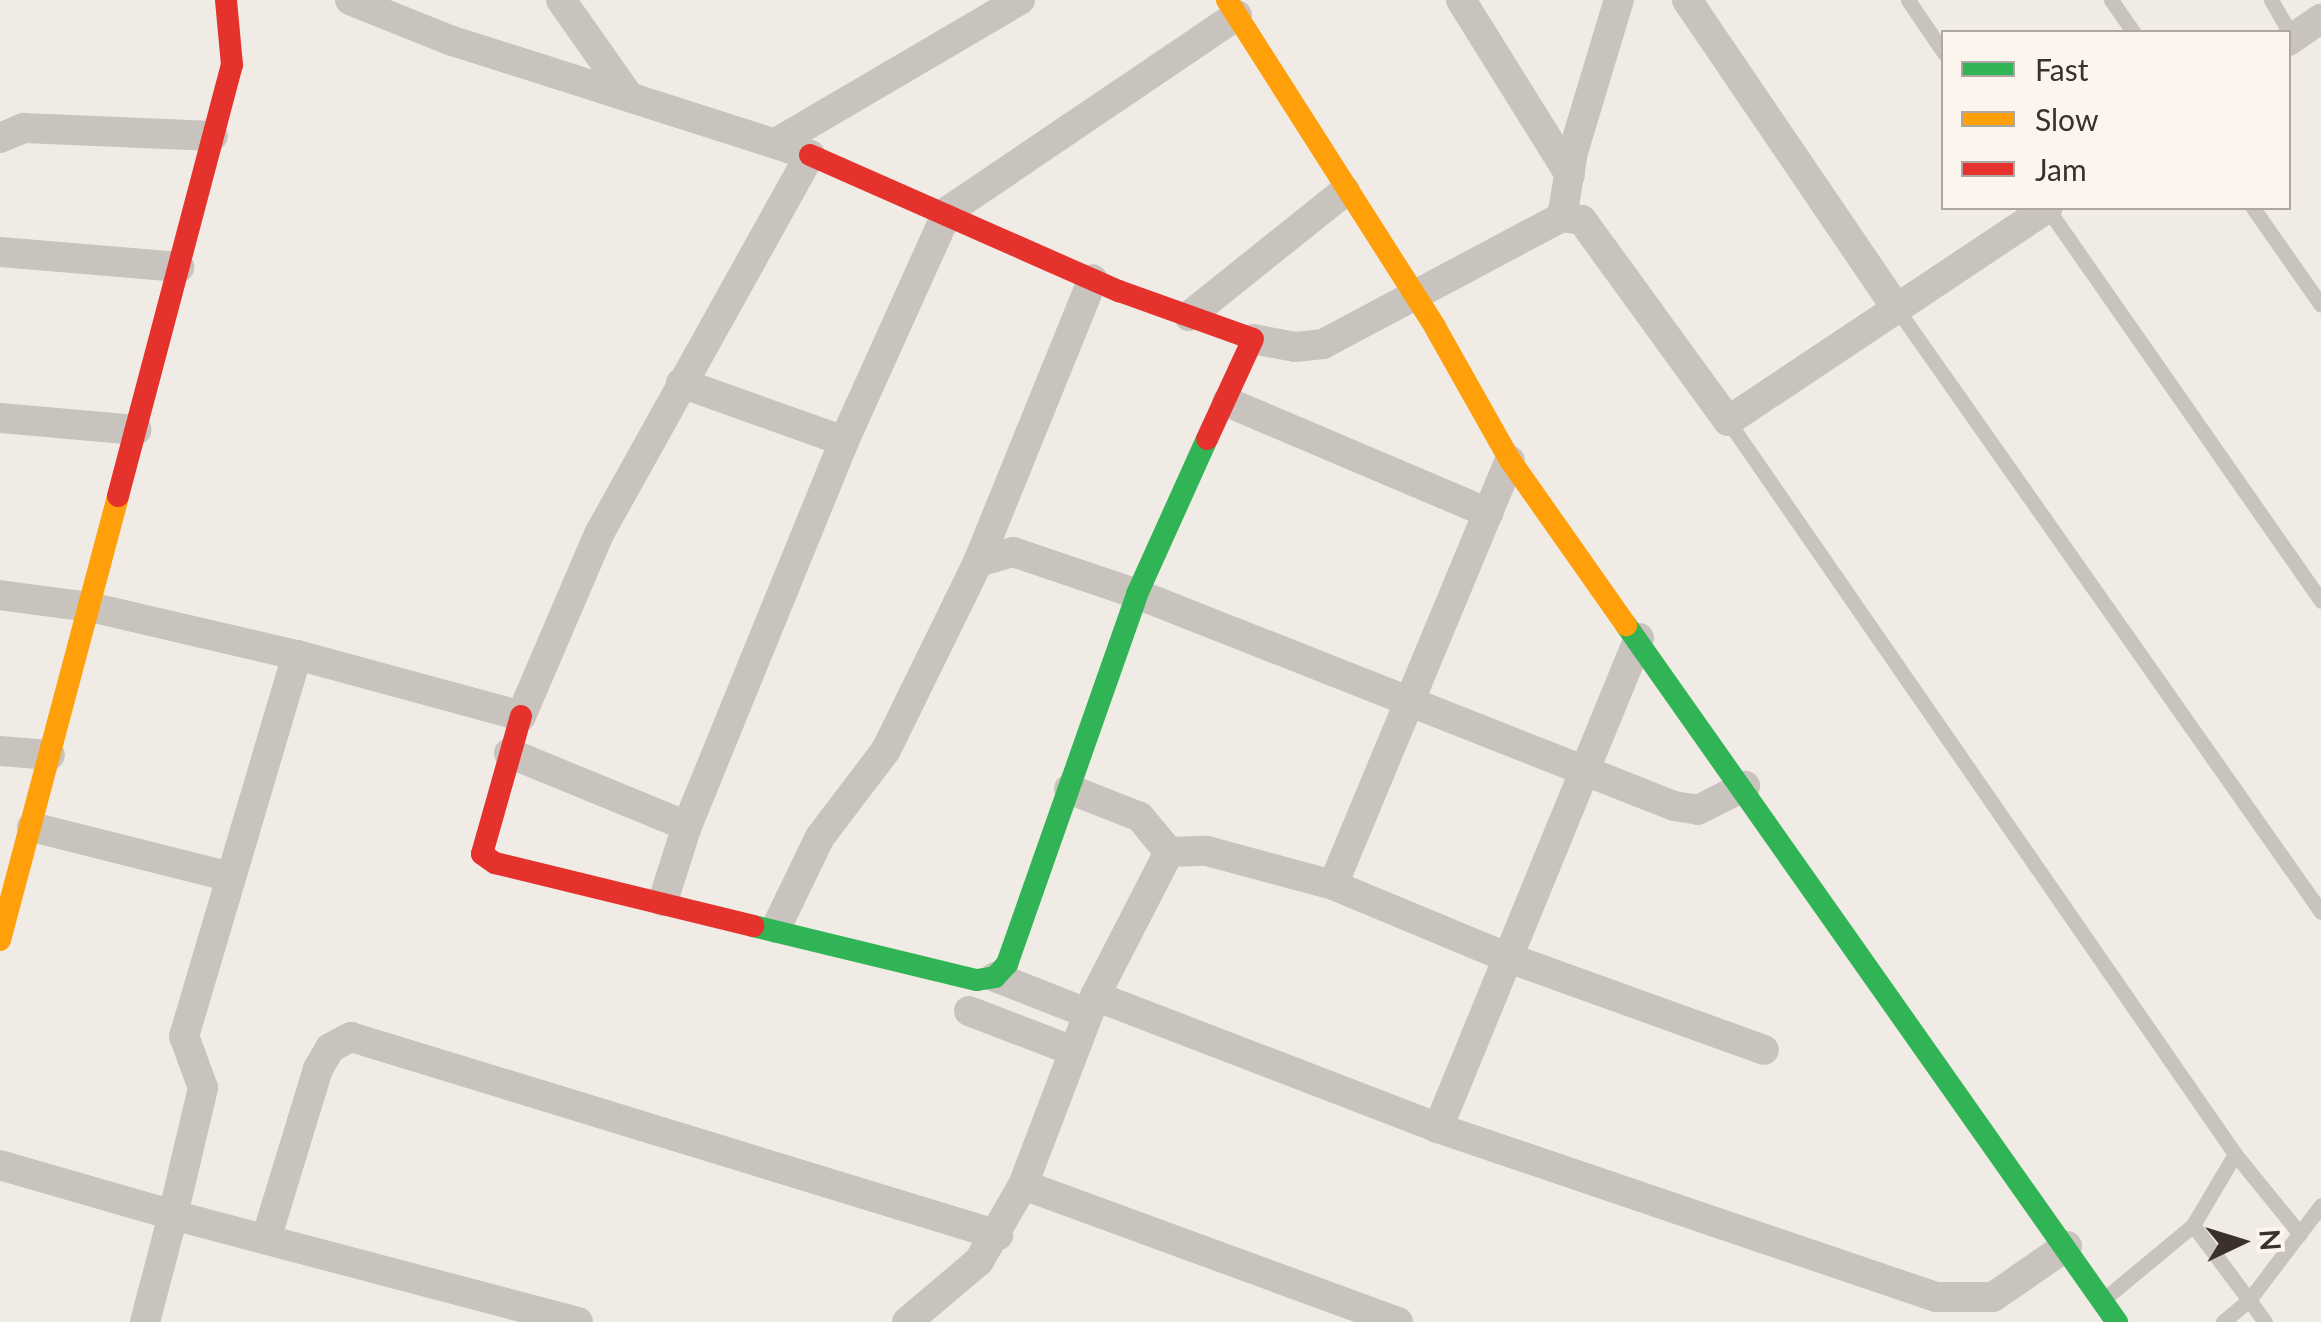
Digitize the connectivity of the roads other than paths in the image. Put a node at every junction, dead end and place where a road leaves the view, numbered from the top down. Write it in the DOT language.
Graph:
graph roads {
  1 [pos="226,0"];
  2 [pos="350,0"];
  3 [pos="561,0"];
  4 [pos="1020,0"];
  5 [pos="1461,0"];
  6 [pos="1619,0"];
  7 [pos="1687,0"];
  8 [pos="1908,0"];
  9 [pos="2111,0"];
  10 [pos="2270,0"];
  11 [pos="1232,8"];
  12 [pos="2321,19"];
  13 [pos="2132,30"];
  14 [pos="2286,30"];
  15 [pos="2291,39"];
  16 [pos="1941,49"];
  17 [pos="628,95"];
  18 [pos="214,136"];
  19 [pos="0,138"];
  20 [pos="776,143"];
  21 [pos="810,154"];
  22 [pos="1570,174"];
  23 [pos="1345,191"];
  24 [pos="2044,210"];
  25 [pos="2048,210"];
  26 [pos="2253,210"];
  27 [pos="948,212"];
  28 [pos="1562,217"];
  29 [pos="0,252"];
  30 [pos="179,268"];
  31 [pos="1094,279"];
  32 [pos="1414,295"];
  33 [pos="2321,305"];
  34 [pos="1897,310"];
  35 [pos="1189,316"];
  36 [pos="1253,339"];
  37 [pos="681,384"];
  38 [pos="1227,402"];
  39 [pos="0,418"];
  40 [pos="1728,421"];
  41 [pos="136,430"];
  42 [pos="844,441"];
  43 [pos="1510,460"];
  44 [pos="1488,514"];
  45 [pos="978,562"];
  46 [pos="1138,594"];
  47 [pos="0,596"];
  48 [pos="2321,600"];
  49 [pos="90,607"];
  50 [pos="1639,638"];
  51 [pos="297,655"];
  52 [pos="1408,702"];
  53 [pos="521,716"];
  54 [pos="0,751"];
  55 [pos="509,753"];
  56 [pos="50,755"];
  57 [pos="1582,772"];
  58 [pos="1745,786"];
  59 [pos="1069,789"];
  60 [pos="687,826"];
  61 [pos="32,828"];
  62 [pos="1170,852"];
  63 [pos="231,877"];
  64 [pos="1333,885"];
  65 [pos="663,901"];
  66 [pos="2321,912"];
  67 [pos="776,928"];
  68 [pos="1,935"];
  69 [pos="1506,958"];
  70 [pos="995,977"];
  71 [pos="1091,1004"];
  72 [pos="969,1012"];
  73 [pos="1764,1050"];
  74 [pos="1073,1052"];
  75 [pos="1438,1128"];
  76 [pos="2235,1154"];
  77 [pos="0,1165"];
  78 [pos="1023,1185"];
  79 [pos="2321,1205"];
  80 [pos="173,1215"];
  81 [pos="2193,1225"];
  82 [pos="2300,1234"];
  83 [pos="998,1236"];
  84 [pos="266,1239"];
  85 [pos="2067,1246"];
  86 [pos="2103,1300"];
  87 [pos="2250,1300"];
  88 [pos="1961,1312"];
  89 [pos="145,1322"];
  90 [pos="578,1322"];
  91 [pos="906,1322"];
  92 [pos="1398,1322"];
  93 [pos="2117,1322"];
  94 [pos="2223,1322"];
  95 [pos="2265,1322"];
  1 -- 18 [label="street"];
  2 -- 17 [label="street"];
  3 -- 17 [label="street"];
  4 -- 20 [label="street"];
  5 -- 22 [label="street"];
  6 -- 22 [label="street"];
  7 -- 34 [label="street"];
  8 -- 16 [label="lane"];
  9 -- 13 [label="lane"];
  10 -- 14 [label="lane"];
  11 -- 23 [label="street"];
  11 -- 27 [label="street"];
  12 -- 15 [label="street"];
  17 -- 20 [label="street"];
  18 -- 19 [label="street"];
  18 -- 30 [label="street"];
  20 -- 21 [label="street"];
  21 -- 27 [label="street"];
  21 -- 37 [label="street"];
  22 -- 28 [label="street"];
  23 -- 32 [label="street"];
  23 -- 35 [label="street"];
  24 -- 34 [label="street"];
  25 -- 48 [label="lane"];
  26 -- 33 [label="lane"];
  27 -- 31 [label="street"];
  27 -- 42 [label="street"];
  28 -- 32 [label="street"];
  28 -- 40 [label="street"];
  29 -- 30 [label="street"];
  30 -- 41 [label="street"];
  31 -- 35 [label="street"];
  31 -- 45 [label="street"];
  32 -- 36 [label="street"];
  32 -- 43 [label="street"];
  34 -- 40 [label="street"];
  34 -- 66 [label="lane"];
  35 -- 36 [label="street"];
  36 -- 38 [label="street"];
  37 -- 42 [label="street"];
  37 -- 53 [label="street"];
  38 -- 44 [label="street"];
  38 -- 46 [label="street"];
  39 -- 41 [label="street"];
  40 -- 76 [label="lane"];
  41 -- 49 [label="street"];
  42 -- 60 [label="street"];
  43 -- 44 [label="street"];
  43 -- 50 [label="street"];
  44 -- 52 [label="street"];
  45 -- 46 [label="street"];
  45 -- 67 [label="street"];
  46 -- 52 [label="street"];
  46 -- 59 [label="street"];
  47 -- 49 [label="street"];
  49 -- 51 [label="street"];
  49 -- 56 [label="street"];
  50 -- 57 [label="street"];
  50 -- 58 [label="street"];
  51 -- 53 [label="street"];
  51 -- 63 [label="street"];
  52 -- 57 [label="street"];
  52 -- 64 [label="street"];
  53 -- 55 [label="street"];
  54 -- 56 [label="street"];
  55 -- 60 [label="street"];
  55 -- 65 [label="street"];
  56 -- 61 [label="street"];
  57 -- 58 [label="street"];
  57 -- 69 [label="street"];
  58 -- 85 [label="street"];
  59 -- 62 [label="street"];
  59 -- 70 [label="street"];
  60 -- 65 [label="street"];
  61 -- 63 [label="street"];
  61 -- 68 [label="street"];
  62 -- 64 [label="street"];
  62 -- 71 [label="street"];
  63 -- 80 [label="street"];
  64 -- 69 [label="street"];
  65 -- 67 [label="street"];
  67 -- 70 [label="street"];
  69 -- 73 [label="street"];
  69 -- 75 [label="street"];
  70 -- 71 [label="street"];
  71 -- 74 [label="street"];
  71 -- 75 [label="street"];
  72 -- 74 [label="street"];
  74 -- 78 [label="street"];
  75 -- 88 [label="street"];
  76 -- 81 [label="lane"];
  76 -- 82 [label="lane"];
  77 -- 80 [label="street"];
  78 -- 83 [label="street"];
  78 -- 92 [label="street"];
  79 -- 82 [label="lane"];
  80 -- 84 [label="street"];
  80 -- 89 [label="street"];
  81 -- 86 [label="lane"];
  81 -- 87 [label="lane"];
  82 -- 87 [label="lane"];
  83 -- 84 [label="street"];
  83 -- 91 [label="street"];
  84 -- 90 [label="street"];
  85 -- 86 [label="street"];
  85 -- 88 [label="street"];
  86 -- 93 [label="street"];
  87 -- 94 [label="lane"];
  87 -- 95 [label="lane"];
}
